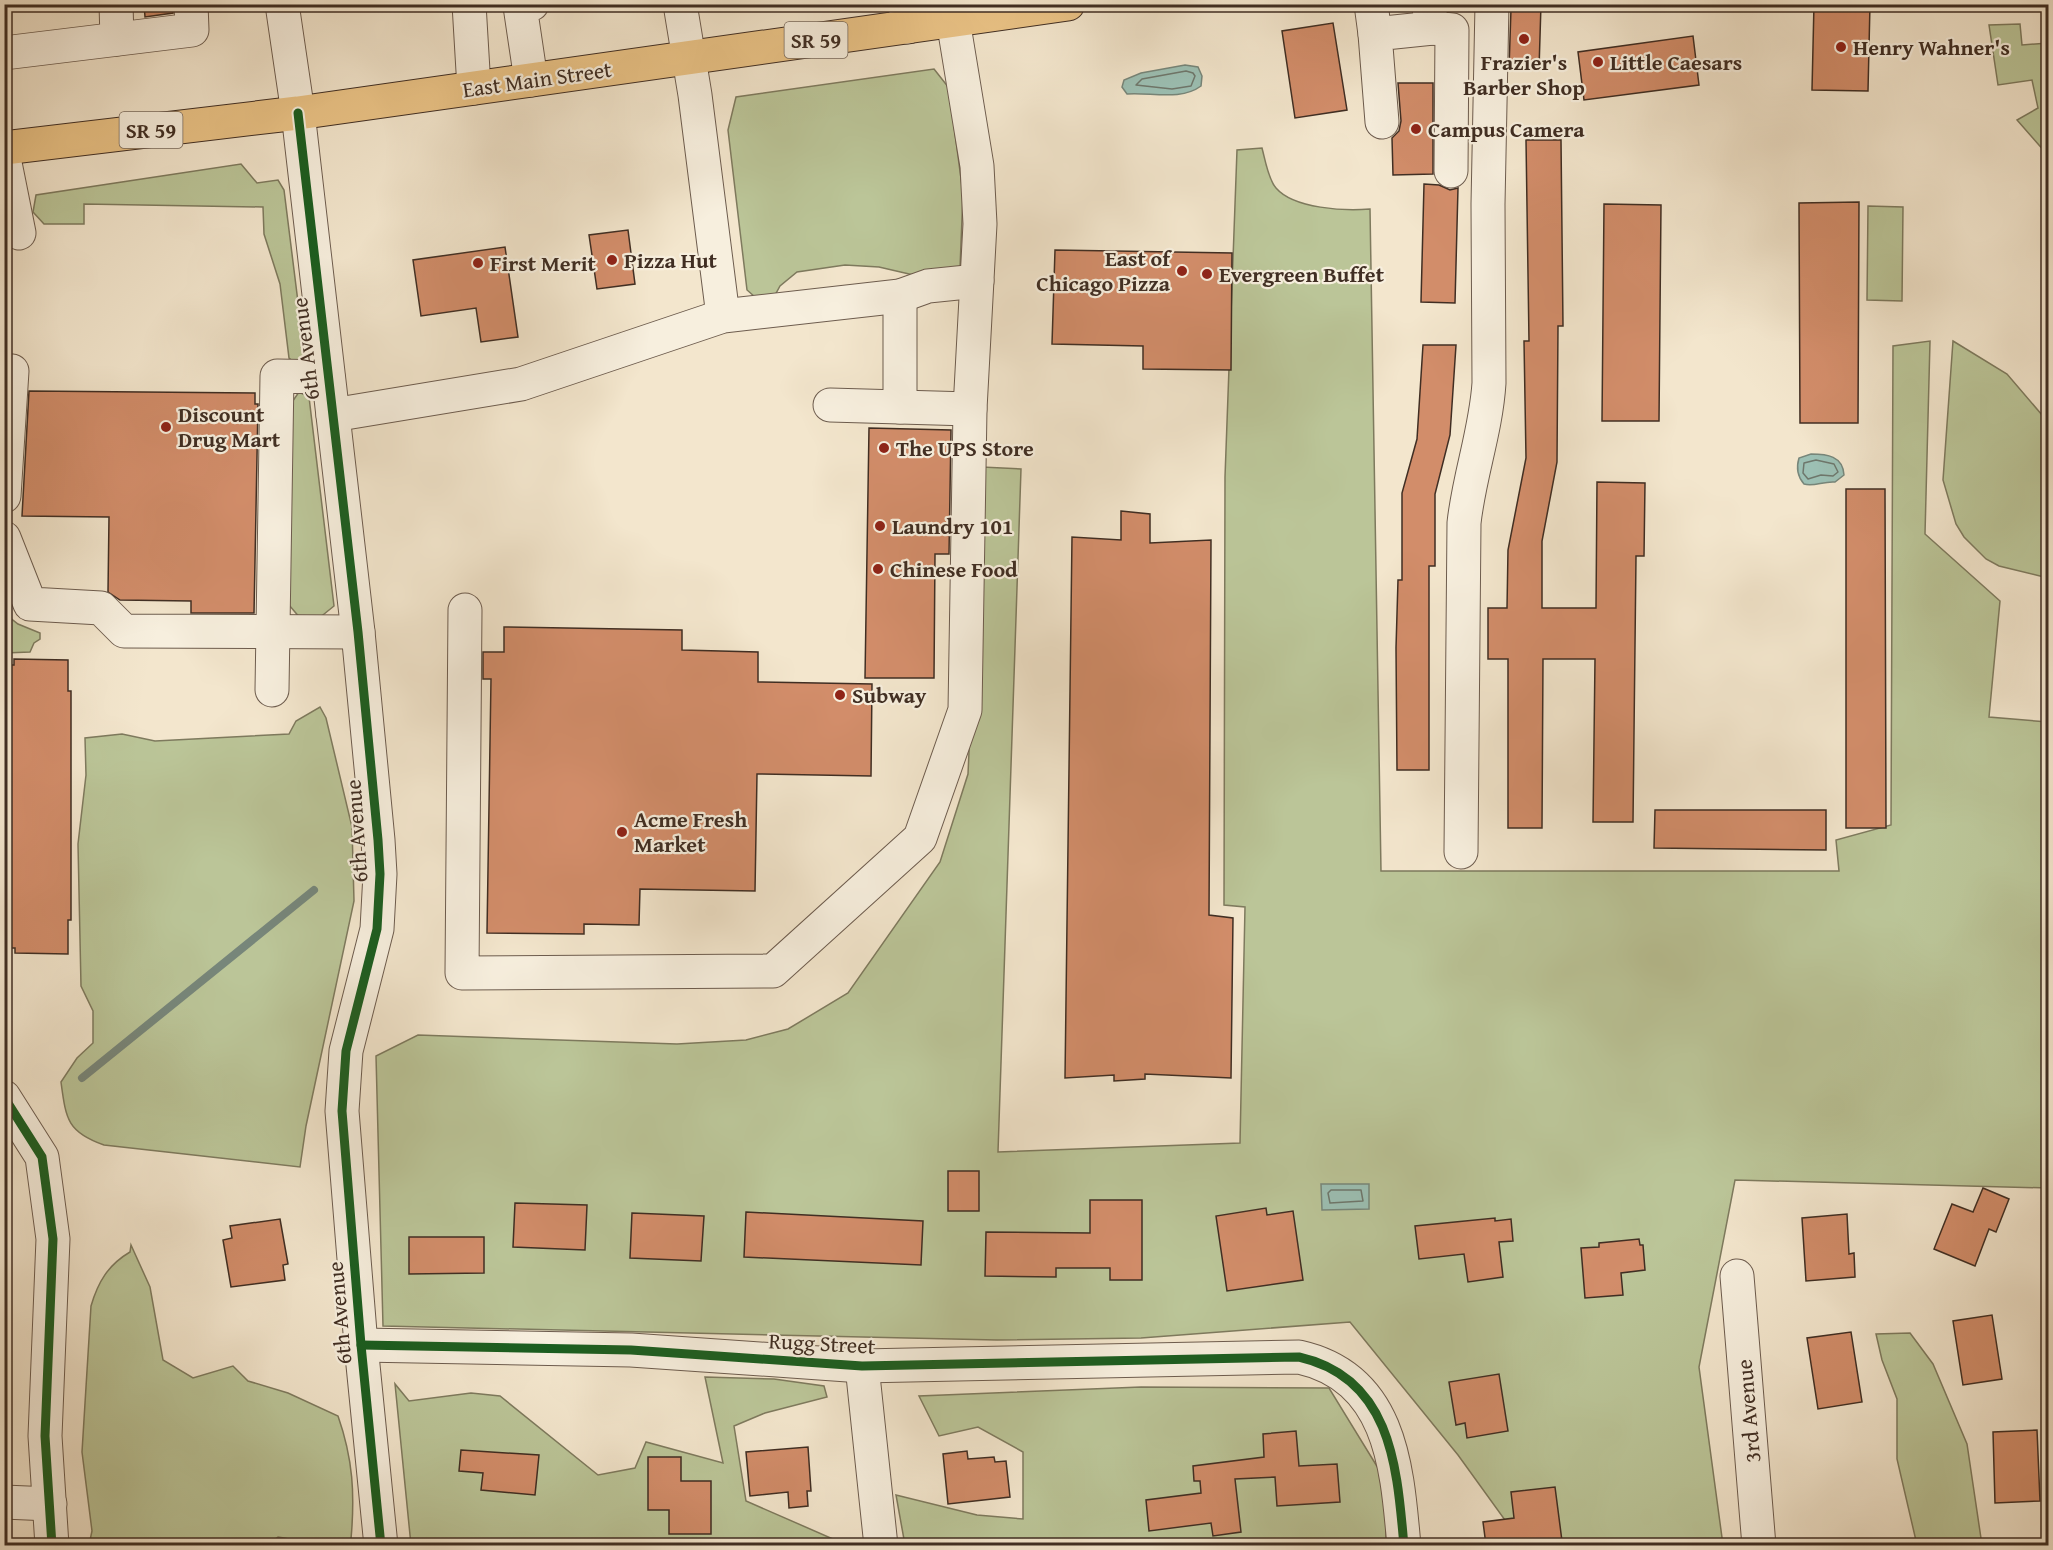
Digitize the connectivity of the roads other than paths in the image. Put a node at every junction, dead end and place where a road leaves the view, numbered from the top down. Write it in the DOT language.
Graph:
graph roads {
  1 [pos="116,4"];
  2 [pos="191,4"];
  3 [pos="282,4"];
  4 [pos="469,4"];
  5 [pos="532,4"];
  6 [pos="680,4"];
  7 [pos="1068,4"];
  8 [pos="1492,4"];
  9 [pos="906,16"];
  10 [pos="1431,16"];
  11 [pos="1373,19"];
  12 [pos="953,20"];
  13 [pos="117,39"];
  14 [pos="4,53"];
  15 [pos="690,57"];
  16 [pos="531,80"];
  17 [pos="474,88"];
  18 [pos="298,113"];
  19 [pos="1382,122"];
  20 [pos="4,148"];
  21 [pos="4,158"];
  22 [pos="1451,171"];
  23 [pos="19,233"];
  24 [pos="976,281"];
  25 [pos="900,296"];
  26 [pos="723,316"];
  27 [pos="12,371"];
  28 [pos="328,377"];
  29 [pos="830,405"];
  30 [pos="900,407"];
  31 [pos="970,409"];
  32 [pos="333,415"];
  33 [pos="4,496"];
  34 [pos="4,538"];
  35 [pos="465,610"];
  36 [pos="273,632"];
  37 [pos="358,632"];
  38 [pos="272,690"];
  39 [pos="1461,852"];
  40 [pos="4,1097"];
  41 [pos="1737,1276"];
  42 [pos="361,1345"];
  43 [pos="862,1366"];
  44 [pos="4,1502"];
  45 [pos="50,1504"];
  46 [pos="52,1545"];
  47 [pos="381,1545"];
  48 [pos="880,1545"];
  49 [pos="1404,1545"];
  50 [pos="1759,1545"];
  1 -- 13 [label="street"];
  2 -- 13 [label="street"];
  3 -- 18 [label="street, 6th Avenue"];
  4 -- 17 [label="street"];
  5 -- 16 [label="street"];
  6 -- 15 [label="street"];
  7 -- 12 [label="main road, East Main Street / SR 59"];
  8 -- 39 [label="street"];
  9 -- 12 [label="main road, East Main Street / SR 59"];
  9 -- 15 [label="main road, East Main Street / SR 59"];
  10 -- 11 [label="street"];
  10 -- 22 [label="street"];
  11 -- 19 [label="street"];
  12 -- 24 [label="street"];
  13 -- 14 [label="street"];
  15 -- 16 [label="main road, East Main Street / SR 59"];
  15 -- 26 [label="street"];
  16 -- 17 [label="main road, East Main Street / SR 59"];
  17 -- 18 [label="main road, East Main Street / SR 59"];
  18 -- 20 [label="main road, East Main Street / SR 59"];
  18 -- 28 [label="street, 6th Avenue"];
  21 -- 23 [label="street"];
  24 -- 25 [label="street"];
  24 -- 31 [label="street"];
  25 -- 26 [label="street"];
  25 -- 30 [label="street"];
  26 -- 32 [label="street"];
  27 -- 33 [label="street"];
  28 -- 32 [label="street, 6th Avenue"];
  28 -- 36 [label="street"];
  29 -- 30 [label="street"];
  30 -- 31 [label="street"];
  31 -- 35 [label="street"];
  32 -- 37 [label="street, 6th Avenue"];
  34 -- 36 [label="street"];
  36 -- 37 [label="street"];
  36 -- 38 [label="street"];
  37 -- 42 [label="street, 6th Avenue"];
  40 -- 45 [label="street"];
  41 -- 50 [label="street, 3rd Avenue"];
  42 -- 43 [label="street, Rugg Street"];
  42 -- 47 [label="street, 6th Avenue"];
  43 -- 48 [label="street"];
  43 -- 49 [label="street, Rugg Street"];
  44 -- 45 [label="street"];
  45 -- 46 [label="street"];
}
